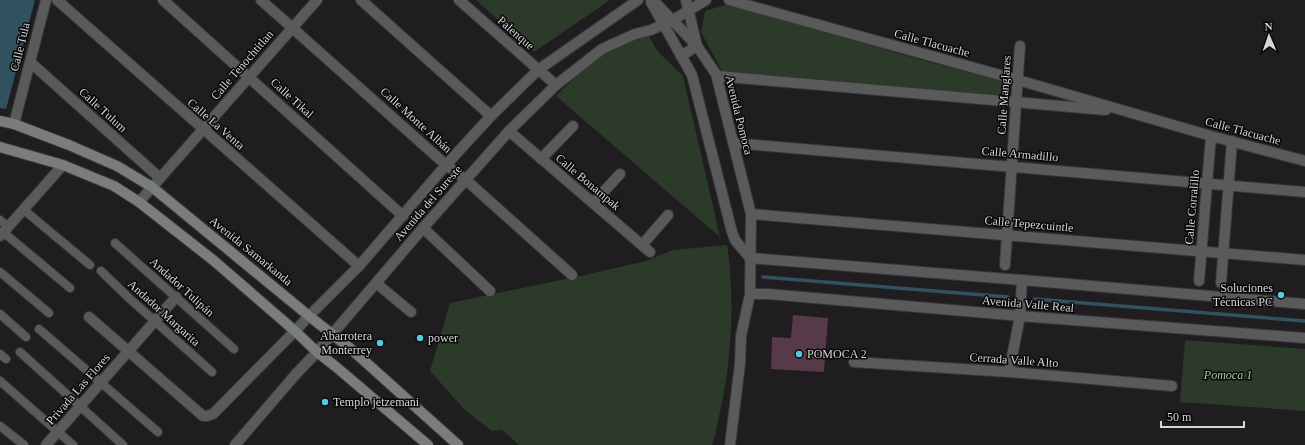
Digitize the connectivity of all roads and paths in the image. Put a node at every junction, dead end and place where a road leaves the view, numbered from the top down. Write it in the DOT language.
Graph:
graph roads {
  1 [pos="46,0"];
  2 [pos="57,0"];
  3 [pos="163,0"];
  4 [pos="261,0"];
  5 [pos="317,0"];
  6 [pos="361,0"];
  7 [pos="459,0"];
  8 [pos="638,0"];
  9 [pos="650,0"];
  10 [pos="653,0"];
  11 [pos="706,0"];
  12 [pos="729,0"];
  13 [pos="687,5"];
  14 [pos="668,22"];
  15 [pos="293,28"];
  16 [pos="697,46"];
  17 [pos="1020,46"];
  18 [pos="681,56"];
  19 [pos="30,62"];
  20 [pos="538,70"];
  21 [pos="717,76"];
  22 [pos="249,77"];
  23 [pos="1018,80"];
  24 [pos="556,85"];
  25 [pos="1016,102"];
  26 [pos="1128,112"];
  27 [pos="491,116"];
  28 [pos="0,121"];
  29 [pos="14,124"];
  30 [pos="573,126"];
  31 [pos="203,130"];
  32 [pos="509,131"];
  33 [pos="1211,136"];
  34 [pos="1232,141"];
  35 [pos="733,143"];
  36 [pos="0,146"];
  37 [pos="541,159"];
  38 [pos="1305,161"];
  39 [pos="446,164"];
  40 [pos="63,165"];
  41 [pos="1012,166"];
  42 [pos="620,174"];
  43 [pos="160,178"];
  44 [pos="466,180"];
  45 [pos="1207,184"];
  46 [pos="1229,186"];
  47 [pos="152,187"];
  48 [pos="1305,192"];
  49 [pos="139,202"];
  50 [pos="593,203"];
  51 [pos="24,210"];
  52 [pos="751,214"];
  53 [pos="668,215"];
  54 [pos="403,216"];
  55 [pos="0,220"];
  56 [pos="423,228"];
  57 [pos="4,232"];
  58 [pos="1007,236"];
  59 [pos="115,243"];
  60 [pos="642,245"];
  61 [pos="650,252"];
  62 [pos="1202,252"];
  63 [pos="1223,254"];
  64 [pos="750,258"];
  65 [pos="1305,260"];
  66 [pos="90,265"];
  67 [pos="1005,265"];
  68 [pos="359,266"];
  69 [pos="101,270"];
  70 [pos="0,272"];
  71 [pos="572,275"];
  72 [pos="1022,280"];
  73 [pos="1199,281"];
  74 [pos="376,283"];
  75 [pos="1221,283"];
  76 [pos="70,288"];
  77 [pos="490,291"];
  78 [pos="750,294"];
  79 [pos="176,297"];
  80 [pos="1305,304"];
  81 [pos="411,312"];
  82 [pos="49,313"];
  83 [pos="0,314"];
  84 [pos="309,316"];
  85 [pos="1020,316"];
  86 [pos="90,317"];
  87 [pos="155,321"];
  88 [pos="39,329"];
  89 [pos="295,331"];
  90 [pos="333,334"];
  91 [pos="26,337"];
  92 [pos="1305,338"];
  93 [pos="234,349"];
  94 [pos="129,351"];
  95 [pos="20,352"];
  96 [pos="317,352"];
  97 [pos="854,362"];
  98 [pos="212,372"];
  99 [pos="1009,372"];
  100 [pos="0,381"];
  101 [pos="101,382"];
  102 [pos="1172,386"];
  103 [pos="80,406"];
  104 [pos="203,416"];
  105 [pos="0,426"];
  106 [pos="58,432"];
  107 [pos="158,432"];
  108 [pos="450,437"];
  109 [pos="24,445"];
  110 [pos="46,445"];
  111 [pos="73,445"];
  112 [pos="123,445"];
  113 [pos="235,445"];
  114 [pos="428,445"];
  115 [pos="442,445"];
  116 [pos="458,445"];
  117 [pos="730,445"];
  1 -- 19 [label="street, Calle Tula"];
  2 -- 31 [label="street, Calle La Venta"];
  3 -- 22 [label="street, Calle Tikal"];
  4 -- 15 [label="street, Calle Monte Albán"];
  5 -- 15 [label="street, Calle Tenochtitlan"];
  6 -- 27 [label="street"];
  7 -- 20 [label="street, Palenque"];
  8 -- 20 [label="street, Avenida del Sureste"];
  9 -- 14 [label="street, Avenida Pomoca"];
  10 -- 14 [label="street, Avenida Pomoca"];
  11 -- 13 [label="street"];
  12 -- 23 [label="street, Calle Tlacuache"];
  13 -- 14 [label="street"];
  13 -- 16 [label="street"];
  14 -- 16 [label="street, Avenida Pomoca"];
  14 -- 18 [label="street, Avenida Pomoca"];
  14 -- 24 [label="street, Avenida del Sureste"];
  15 -- 22 [label="street, Calle Tenochtitlan"];
  15 -- 39 [label="street, Calle Monte Albán"];
  16 -- 18 [label="street"];
  16 -- 21 [label="street, Avenida Pomoca"];
  17 -- 23 [label="street, Calle Manglares"];
  18 -- 64 [label="street, Avenida Pomoca"];
  19 -- 29 [label="street, Calle Tula"];
  19 -- 43 [label="street, Calle Tulum"];
  20 -- 24 [label="street, Palenque"];
  20 -- 27 [label="street, Avenida del Sureste"];
  21 -- 25 [label="street, Calle Tlacuache"];
  21 -- 35 [label="street, Avenida Pomoca"];
  22 -- 31 [label="street, Calle Tenochtitlan"];
  22 -- 54 [label="street, Calle Tikal"];
  23 -- 25 [label="street, Calle Manglares"];
  23 -- 26 [label="street, Calle Tlacuache"];
  24 -- 32 [label="street, Avenida del Sureste"];
  25 -- 26 [label="street, Calle Tlacuache"];
  25 -- 41 [label="street, Calle Manglares"];
  26 -- 33 [label="street, Calle Tlacuache"];
  27 -- 39 [label="street, Avenida del Sureste"];
  28 -- 29 [label="main road, Avenida Samarkanda"];
  29 -- 47 [label="main road, Avenida Samarkanda"];
  30 -- 37 [label="street"];
  31 -- 43 [label="street, Calle Tenochtitlan"];
  31 -- 68 [label="street, Calle La Venta"];
  32 -- 37 [label="street, Calle Bonampak"];
  32 -- 44 [label="street, Avenida del Sureste"];
  33 -- 34 [label="street, Calle Tlacuache"];
  33 -- 45 [label="street, Calle Corralillo"];
  34 -- 38 [label="street, Calle Tlacuache"];
  34 -- 46 [label="street"];
  35 -- 41 [label="street, Calle Armadillo"];
  35 -- 52 [label="street, Avenida Pomoca"];
  36 -- 40 [label="main road"];
  37 -- 50 [label="street, Calle Bonampak"];
  39 -- 44 [label="street, Calle Monte Albán"];
  39 -- 54 [label="street, Avenida del Sureste"];
  40 -- 49 [label="main road"];
  40 -- 51 [label="street"];
  41 -- 45 [label="street, Calle Armadillo"];
  41 -- 58 [label="street, Calle Manglares"];
  42 -- 50 [label="street"];
  43 -- 47 [label="street, Calle Tenochtitlan"];
  44 -- 56 [label="street, Avenida del Sureste"];
  44 -- 71 [label="street, Calle Monte Albán"];
  45 -- 46 [label="street, Calle Armadillo"];
  45 -- 62 [label="street, Calle Corralillo"];
  46 -- 48 [label="street, Calle Armadillo"];
  46 -- 63 [label="street"];
  47 -- 49 [label="street, Calle Tenochtitlan"];
  47 -- 84 [label="main road, Avenida Samarkanda"];
  49 -- 89 [label="main road"];
  50 -- 60 [label="street, Calle Bonampak"];
  51 -- 57 [label="street"];
  51 -- 66 [label="street"];
  52 -- 58 [label="street, Calle Tepezcuintle"];
  52 -- 64 [label="street, Avenida Pomoca"];
  53 -- 60 [label="street"];
  54 -- 68 [label="street, Avenida del Sureste"];
  55 -- 57 [label="street"];
  56 -- 74 [label="street, Avenida del Sureste"];
  56 -- 77 [label="street"];
  57 -- 76 [label="street"];
  58 -- 62 [label="street, Calle Tepezcuintle"];
  58 -- 67 [label="street, Calle Manglares"];
  59 -- 79 [label="street, Andador Tulipán"];
  60 -- 61 [label="street, Calle Bonampak"];
  62 -- 63 [label="street, Calle Tepezcuintle"];
  62 -- 73 [label="street, Calle Corralillo"];
  63 -- 65 [label="street, Calle Tepezcuintle"];
  63 -- 75 [label="street"];
  64 -- 72 [label="street, Avenida Valle Real"];
  64 -- 78 [label="street, Avenida Pomoca"];
  68 -- 84 [label="street, Avenida del Sureste"];
  69 -- 87 [label="street, Andador Margarita"];
  70 -- 82 [label="street"];
  72 -- 80 [label="street, Avenida Valle Real"];
  72 -- 85 [label="street"];
  74 -- 81 [label="street"];
  74 -- 90 [label="street, Avenida del Sureste"];
  78 -- 85 [label="street, Avenida Valle Real"];
  78 -- 117 [label="street, Avenida Pomoca"];
  79 -- 87 [label="street, Privada Las Flores"];
  79 -- 93 [label="street, Andador Tulipán"];
  83 -- 91 [label="street"];
  84 -- 89 [label="street, Avenida del Sureste"];
  84 -- 90 [label="main road, Avenida Samarkanda"];
  85 -- 92 [label="street, Avenida Valle Real"];
  85 -- 99 [label="street"];
  86 -- 94 [label="street, Privada Las Flores"];
  87 -- 94 [label="street, Privada Las Flores"];
  87 -- 98 [label="street, Andador Margarita"];
  88 -- 101 [label="street"];
  89 -- 96 [label="main road"];
  89 -- 104 [label="street, Avenida del Sureste"];
  90 -- 96 [label="street, Avenida del Sureste"];
  90 -- 108 [label="main road, Avenida Samarkanda"];
  94 -- 101 [label="street, Privada Las Flores"];
  94 -- 104 [label="street, Privada Las Flores"];
  95 -- 103 [label="street"];
  96 -- 113 [label="street, Avenida del Sureste"];
  96 -- 114 [label="main road"];
  97 -- 99 [label="street, Cerrada Valle Alto"];
  99 -- 102 [label="street, Cerrada Valle Alto"];
  100 -- 106 [label="street"];
  101 -- 103 [label="street, Privada Las Flores"];
  101 -- 107 [label="street"];
  103 -- 106 [label="street, Privada Las Flores"];
  103 -- 112 [label="street"];
  105 -- 109 [label="street"];
  106 -- 110 [label="street, Privada Las Flores"];
  106 -- 111 [label="street"];
  108 -- 115 [label="main road"];
  108 -- 116 [label="main road, Avenida Samarkanda"];
}
